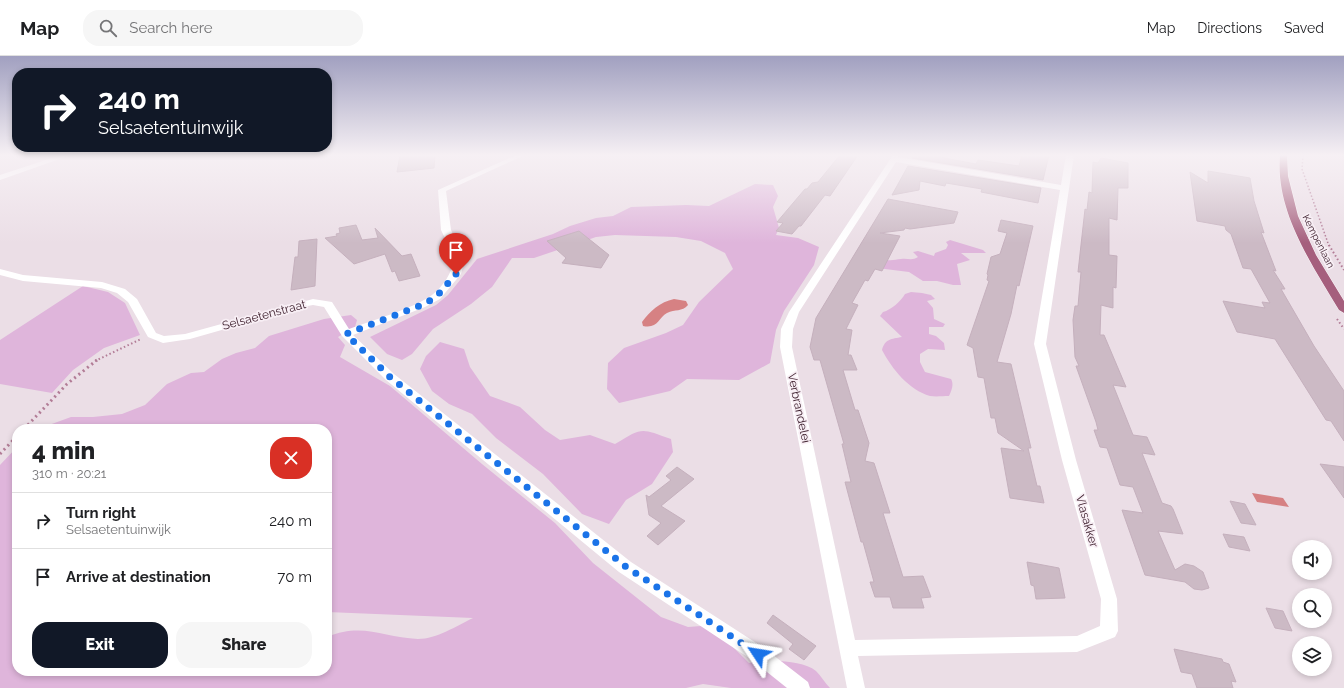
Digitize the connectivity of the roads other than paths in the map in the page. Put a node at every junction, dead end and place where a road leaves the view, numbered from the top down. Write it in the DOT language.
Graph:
graph roads {
  1 [pos="454,184"];
  2 [pos="877,184"];
  3 [pos="1046,184"];
  4 [pos="1066,184"];
  5 [pos="1285,184"];
  6 [pos="1065,188"];
  7 [pos="0,272"];
  8 [pos="1344,310"];
  9 [pos="346,334"];
  10 [pos="849,648"];
  11 [pos="801,688"];
  12 [pos="856,688"];
  1 -- 9 [label="street"];
  2 -- 10 [label="street, Verbrandelei"];
  3 -- 6 [label="street"];
  4 -- 6 [label="street, Vlasakker"];
  5 -- 8 [label="main road, Kempenlaan"];
  6 -- 10 [label="street, Vlasakker"];
  7 -- 9 [label="street, Selsaetenstraat"];
  9 -- 11 [label="street, Selsaetenstraat"];
  10 -- 12 [label="street, Verbrandelei"];
}
